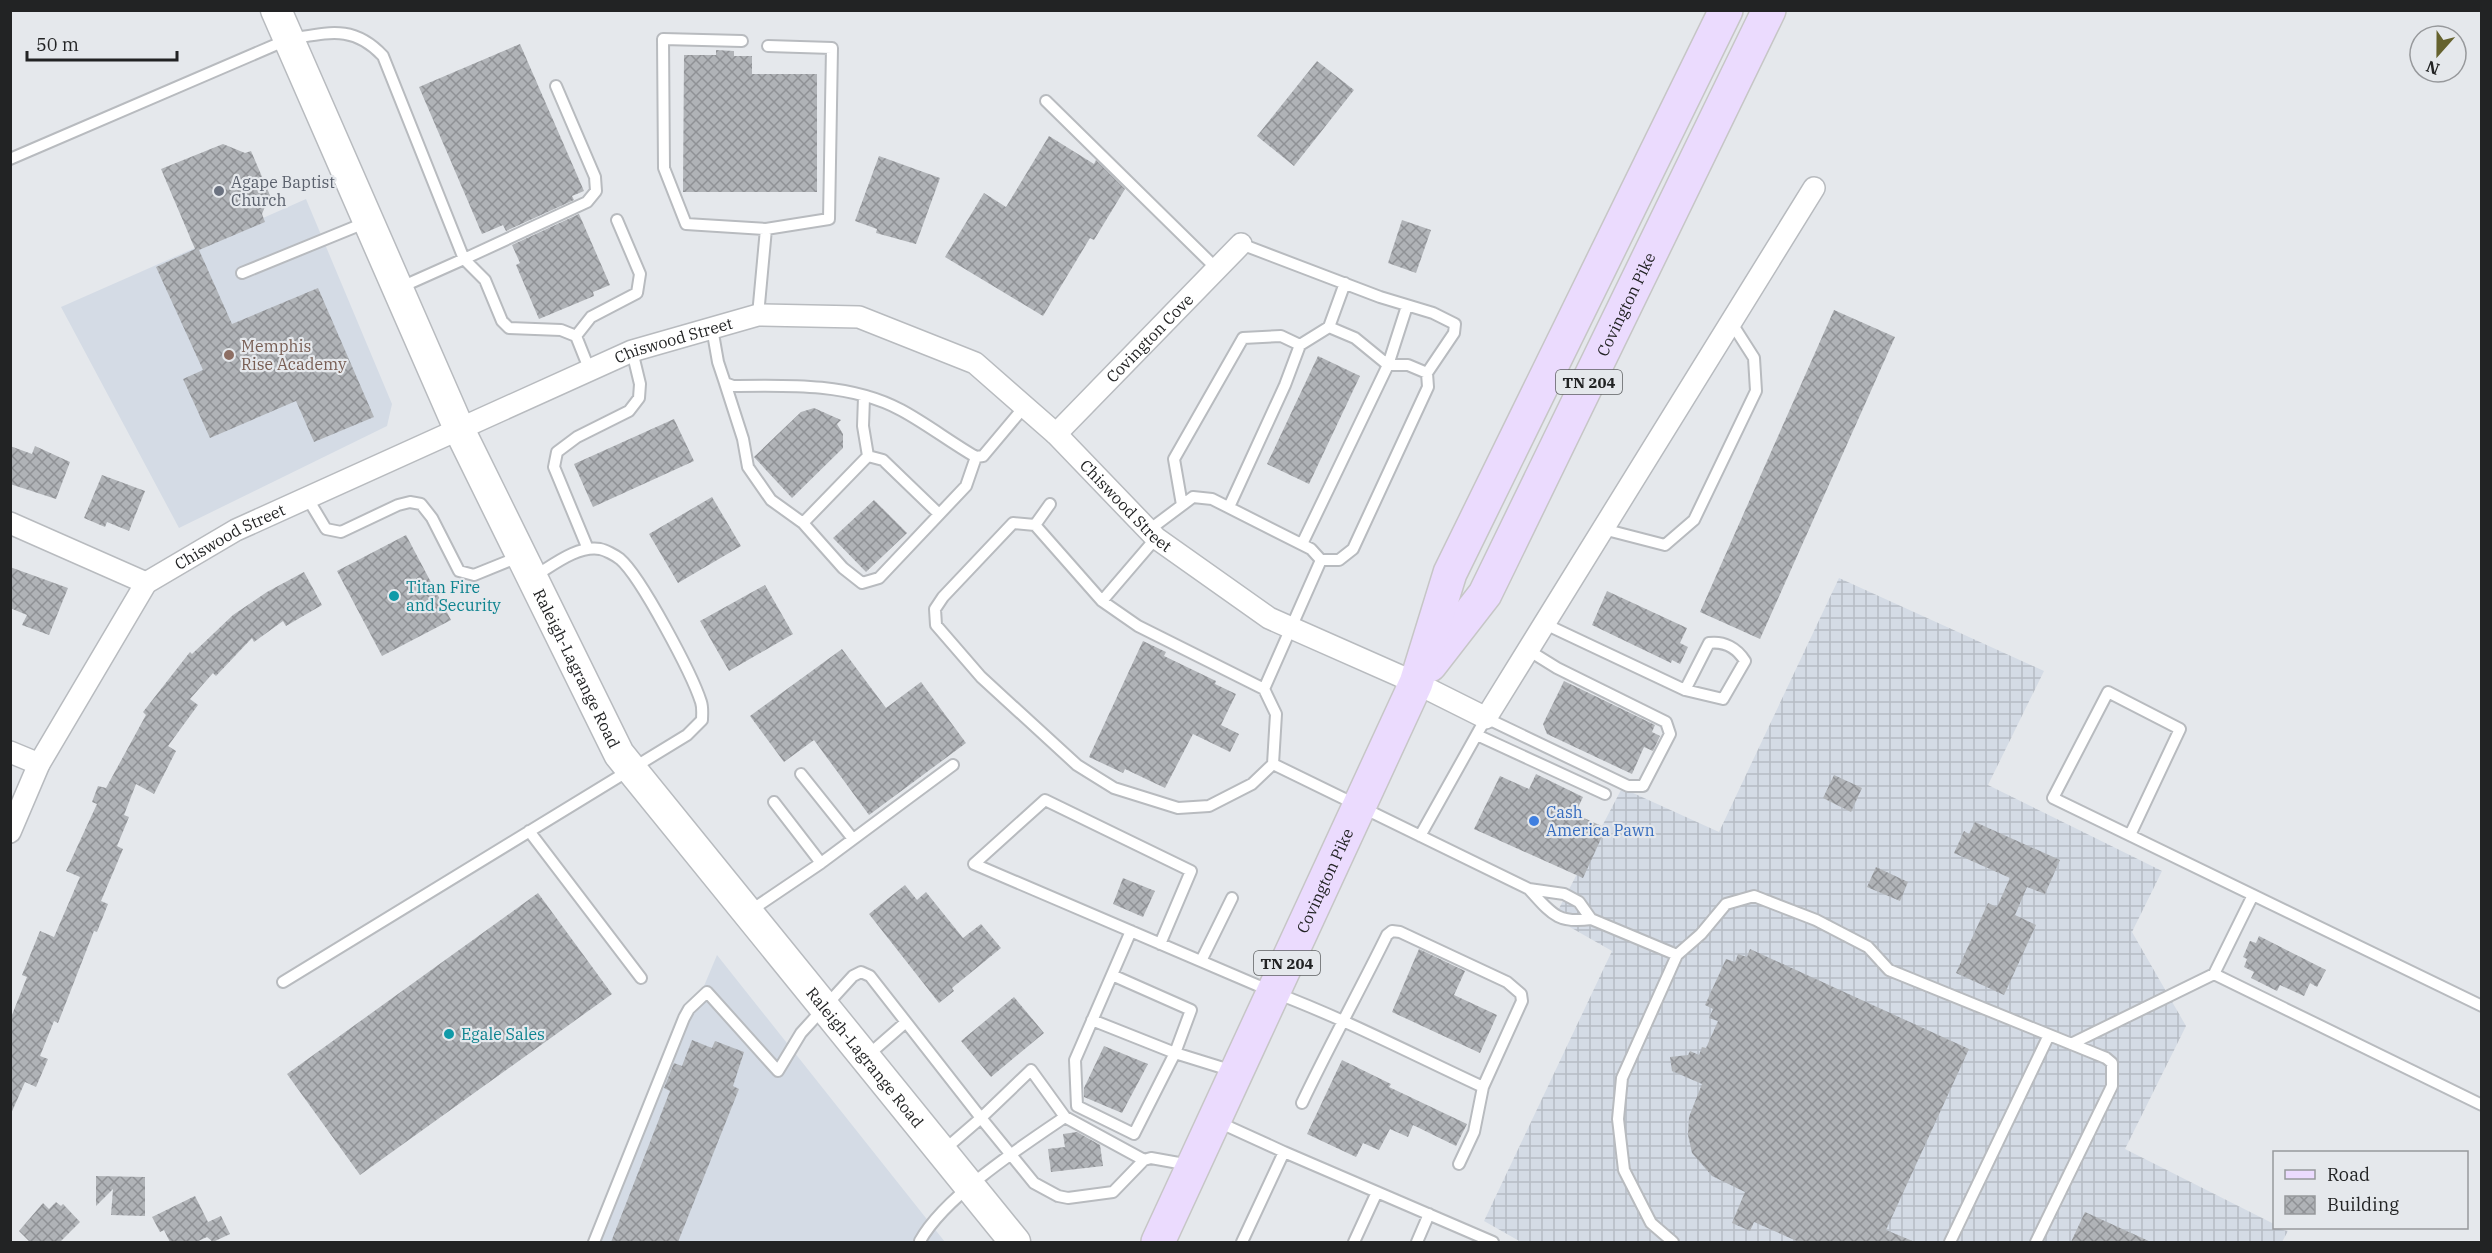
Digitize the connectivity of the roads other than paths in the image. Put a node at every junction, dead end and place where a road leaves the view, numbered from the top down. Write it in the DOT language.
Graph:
graph roads {
  1 [pos="276,10"];
  2 [pos="1726,10"];
  3 [pos="1769,10"];
  4 [pos="289,39"];
  5 [pos="742,42"];
  6 [pos="768,46"];
  7 [pos="556,86"];
  8 [pos="1046,100"];
  9 [pos="10,159"];
  10 [pos="1814,188"];
  11 [pos="617,220"];
  12 [pos="368,221"];
  13 [pos="766,229"];
  14 [pos="1241,244"];
  15 [pos="464,259"];
  16 [pos="1217,269"];
  17 [pos="242,273"];
  18 [pos="1345,283"];
  19 [pos="398,289"];
  20 [pos="1407,306"];
  21 [pos="758,315"];
  22 [pos="1731,322"];
  23 [pos="1329,327"];
  24 [pos="712,328"];
  25 [pos="576,336"];
  26 [pos="1300,345"];
  27 [pos="632,351"];
  28 [pos="1388,365"];
  29 [pos="590,371"];
  30 [pos="1426,373"];
  31 [pos="725,383"];
  32 [pos="864,397"];
  33 [pos="1025,406"];
  34 [pos="460,431"];
  35 [pos="1056,434"];
  36 [pos="868,456"];
  37 [pos="976,457"];
  38 [pos="308,498"];
  39 [pos="1050,504"];
  40 [pos="1182,506"];
  41 [pos="1229,507"];
  42 [pos="939,514"];
  43 [pos="10,523"];
  44 [pos="803,523"];
  45 [pos="1035,525"];
  46 [pos="1603,529"];
  47 [pos="1153,534"];
  48 [pos="1302,544"];
  49 [pos="588,549"];
  50 [pos="1321,560"];
  51 [pos="527,567"];
  52 [pos="146,584"];
  53 [pos="1102,601"];
  54 [pos="1545,624"];
  55 [pos="1290,627"];
  56 [pos="1528,650"];
  57 [pos="1416,683"];
  58 [pos="1264,690"];
  59 [pos="1685,690"];
  60 [pos="1482,727"];
  61 [pos="10,752"];
  62 [pos="39,764"];
  63 [pos="1274,764"];
  64 [pos="953,765"];
  65 [pos="630,768"];
  66 [pos="801,774"];
  67 [pos="1605,794"];
  68 [pos="774,802"];
  69 [pos="1359,807"];
  70 [pos="529,831"];
  71 [pos="10,832"];
  72 [pos="2130,835"];
  73 [pos="1420,836"];
  74 [pos="853,839"];
  75 [pos="821,863"];
  76 [pos="1529,889"];
  77 [pos="2253,896"];
  78 [pos="1232,898"];
  79 [pos="747,913"];
  80 [pos="1591,919"];
  81 [pos="1131,931"];
  82 [pos="1160,944"];
  83 [pos="1677,955"];
  84 [pos="1201,961"];
  85 [pos="2214,974"];
  86 [pos="1112,975"];
  87 [pos="641,978"];
  88 [pos="283,982"];
  89 [pos="1273,992"];
  90 [pos="2481,1006"];
  91 [pos="824,1008"];
  92 [pos="1092,1020"];
  93 [pos="906,1022"];
  94 [pos="1345,1022"];
  95 [pos="2049,1035"];
  96 [pos="2071,1044"];
  97 [pos="1175,1053"];
  98 [pos="865,1058"];
  99 [pos="1236,1072"];
  100 [pos="1483,1087"];
  101 [pos="1302,1103"];
  102 [pos="2481,1105"];
  103 [pos="1065,1117"];
  104 [pos="981,1118"];
  105 [pos="1214,1120"];
  106 [pos="942,1152"];
  107 [pos="1284,1152"];
  108 [pos="1011,1154"];
  109 [pos="1144,1160"];
  110 [pos="1458,1164"];
  111 [pos="1193,1166"];
  112 [pos="970,1188"];
  113 [pos="1377,1192"];
  114 [pos="1429,1214"];
  115 [pos="1474,1239"];
  116 [pos="920,1241"];
  117 [pos="594,1242"];
  118 [pos="1015,1242"];
  119 [pos="1158,1242"];
  120 [pos="1242,1242"];
  121 [pos="1354,1242"];
  122 [pos="1418,1242"];
  123 [pos="1493,1242"];
  124 [pos="1673,1242"];
  125 [pos="1950,1242"];
  126 [pos="2036,1242"];
  1 -- 4 [label="main road, Raleigh-Lagrange Road"];
  2 -- 57 [label="main road, Covington Pike / TN 204"];
  3 -- 57 [label="main road, Covington Pike / TN 204"];
  4 -- 9 [label="lane"];
  4 -- 12 [label="main road, Raleigh-Lagrange Road"];
  4 -- 15 [label="lane"];
  5 -- 13 [label="lane"];
  6 -- 13 [label="lane"];
  7 -- 15 [label="lane"];
  8 -- 16 [label="lane"];
  10 -- 22 [label="street"];
  11 -- 25 [label="lane"];
  12 -- 17 [label="lane"];
  12 -- 19 [label="main road, Raleigh-Lagrange Road"];
  13 -- 21 [label="lane"];
  14 -- 16 [label="street, Covington Cove"];
  14 -- 18 [label="lane"];
  15 -- 19 [label="lane"];
  15 -- 25 [label="lane"];
  16 -- 35 [label="street, Covington Cove"];
  18 -- 20 [label="lane"];
  18 -- 23 [label="lane"];
  19 -- 34 [label="main road, Raleigh-Lagrange Road"];
  20 -- 28 [label="lane"];
  20 -- 30 [label="lane"];
  21 -- 24 [label="street, Chiswood Street"];
  21 -- 33 [label="street, Chiswood Street"];
  22 -- 46 [label="street"];
  22 -- 46 [label="lane"];
  23 -- 26 [label="lane"];
  23 -- 28 [label="lane"];
  24 -- 27 [label="street, Chiswood Street"];
  24 -- 31 [label="lane"];
  25 -- 29 [label="lane"];
  26 -- 40 [label="lane"];
  26 -- 41 [label="lane"];
  27 -- 29 [label="street, Chiswood Street"];
  27 -- 49 [label="lane"];
  28 -- 30 [label="lane"];
  28 -- 48 [label="lane"];
  29 -- 34 [label="street, Chiswood Street"];
  30 -- 50 [label="lane"];
  31 -- 32 [label="lane"];
  31 -- 44 [label="lane"];
  32 -- 36 [label="lane"];
  32 -- 37 [label="lane"];
  33 -- 35 [label="street, Chiswood Street"];
  33 -- 37 [label="lane"];
  34 -- 38 [label="street, Chiswood Street"];
  34 -- 51 [label="main road, Raleigh-Lagrange Road"];
  35 -- 47 [label="street, Chiswood Street"];
  36 -- 42 [label="lane"];
  36 -- 44 [label="lane"];
  37 -- 42 [label="lane"];
  38 -- 51 [label="lane"];
  38 -- 52 [label="street, Chiswood Street"];
  39 -- 45 [label="lane"];
  40 -- 41 [label="lane"];
  40 -- 47 [label="lane"];
  41 -- 48 [label="lane"];
  42 -- 44 [label="lane"];
  43 -- 52 [label="street"];
  45 -- 53 [label="lane"];
  45 -- 63 [label="lane"];
  46 -- 54 [label="street"];
  47 -- 53 [label="lane"];
  47 -- 55 [label="street, Chiswood Street"];
  48 -- 50 [label="lane"];
  49 -- 51 [label="lane"];
  49 -- 65 [label="lane"];
  50 -- 55 [label="lane"];
  51 -- 65 [label="main road, Raleigh-Lagrange Road"];
  52 -- 62 [label="street, Chiswood Street"];
  53 -- 58 [label="lane"];
  54 -- 56 [label="street"];
  54 -- 59 [label="lane"];
  55 -- 57 [label="street, Chiswood Street"];
  55 -- 58 [label="lane"];
  56 -- 60 [label="street"];
  56 -- 60 [label="lane"];
  57 -- 60 [label="street, Chiswood Street"];
  57 -- 69 [label="main road, Covington Pike / TN 204"];
  58 -- 63 [label="lane"];
  59 -- 59 [label="lane"];
  60 -- 67 [label="lane"];
  60 -- 73 [label="lane"];
  61 -- 62 [label="street"];
  62 -- 71 [label="street, Chiswood Street"];
  63 -- 69 [label="lane"];
  64 -- 74 [label="lane"];
  65 -- 70 [label="lane"];
  65 -- 79 [label="main road, Raleigh-Lagrange Road"];
  66 -- 74 [label="lane"];
  68 -- 75 [label="lane"];
  69 -- 73 [label="lane"];
  69 -- 89 [label="main road, Covington Pike / TN 204"];
  70 -- 87 [label="lane"];
  70 -- 88 [label="lane"];
  72 -- 72 [label="lane"];
  72 -- 77 [label="lane"];
  73 -- 76 [label="lane"];
  74 -- 75 [label="lane"];
  75 -- 79 [label="lane"];
  76 -- 80 [label="lane"];
  76 -- 80 [label="lane"];
  77 -- 85 [label="lane"];
  77 -- 90 [label="lane"];
  78 -- 84 [label="lane"];
  79 -- 91 [label="main road, Raleigh-Lagrange Road"];
  80 -- 83 [label="lane"];
  81 -- 82 [label="lane"];
  81 -- 82 [label="lane"];
  81 -- 86 [label="lane"];
  82 -- 84 [label="lane"];
  83 -- 95 [label="lane"];
  83 -- 124 [label="lane"];
  84 -- 89 [label="lane"];
  85 -- 96 [label="lane"];
  85 -- 102 [label="lane"];
  86 -- 92 [label="lane"];
  86 -- 97 [label="lane"];
  89 -- 94 [label="lane"];
  89 -- 99 [label="main road, Covington Pike / TN 204"];
  91 -- 93 [label="lane"];
  91 -- 98 [label="main road, Raleigh-Lagrange Road"];
  91 -- 117 [label="lane"];
  92 -- 97 [label="lane"];
  92 -- 97 [label="lane"];
  93 -- 98 [label="lane"];
  93 -- 104 [label="lane"];
  94 -- 100 [label="lane"];
  94 -- 100 [label="lane"];
  94 -- 101 [label="lane"];
  95 -- 96 [label="lane"];
  95 -- 125 [label="lane"];
  96 -- 126 [label="lane"];
  97 -- 99 [label="lane"];
  98 -- 106 [label="main road, Raleigh-Lagrange Road"];
  99 -- 105 [label="main road, Covington Pike / TN 204"];
  100 -- 110 [label="lane"];
  103 -- 104 [label="lane"];
  103 -- 108 [label="lane"];
  103 -- 109 [label="lane"];
  104 -- 106 [label="lane"];
  104 -- 108 [label="lane"];
  105 -- 107 [label="lane"];
  105 -- 111 [label="main road, Covington Pike / TN 204"];
  106 -- 112 [label="main road, Raleigh-Lagrange Road"];
  107 -- 113 [label="lane"];
  107 -- 120 [label="lane"];
  108 -- 109 [label="lane"];
  108 -- 112 [label="lane"];
  109 -- 111 [label="lane"];
  111 -- 119 [label="main road, Covington Pike / TN 204"];
  112 -- 116 [label="lane"];
  112 -- 118 [label="main road, Raleigh-Lagrange Road"];
  113 -- 114 [label="lane"];
  113 -- 121 [label="lane"];
  114 -- 115 [label="lane"];
  114 -- 122 [label="lane"];
  115 -- 123 [label="lane"];
}
